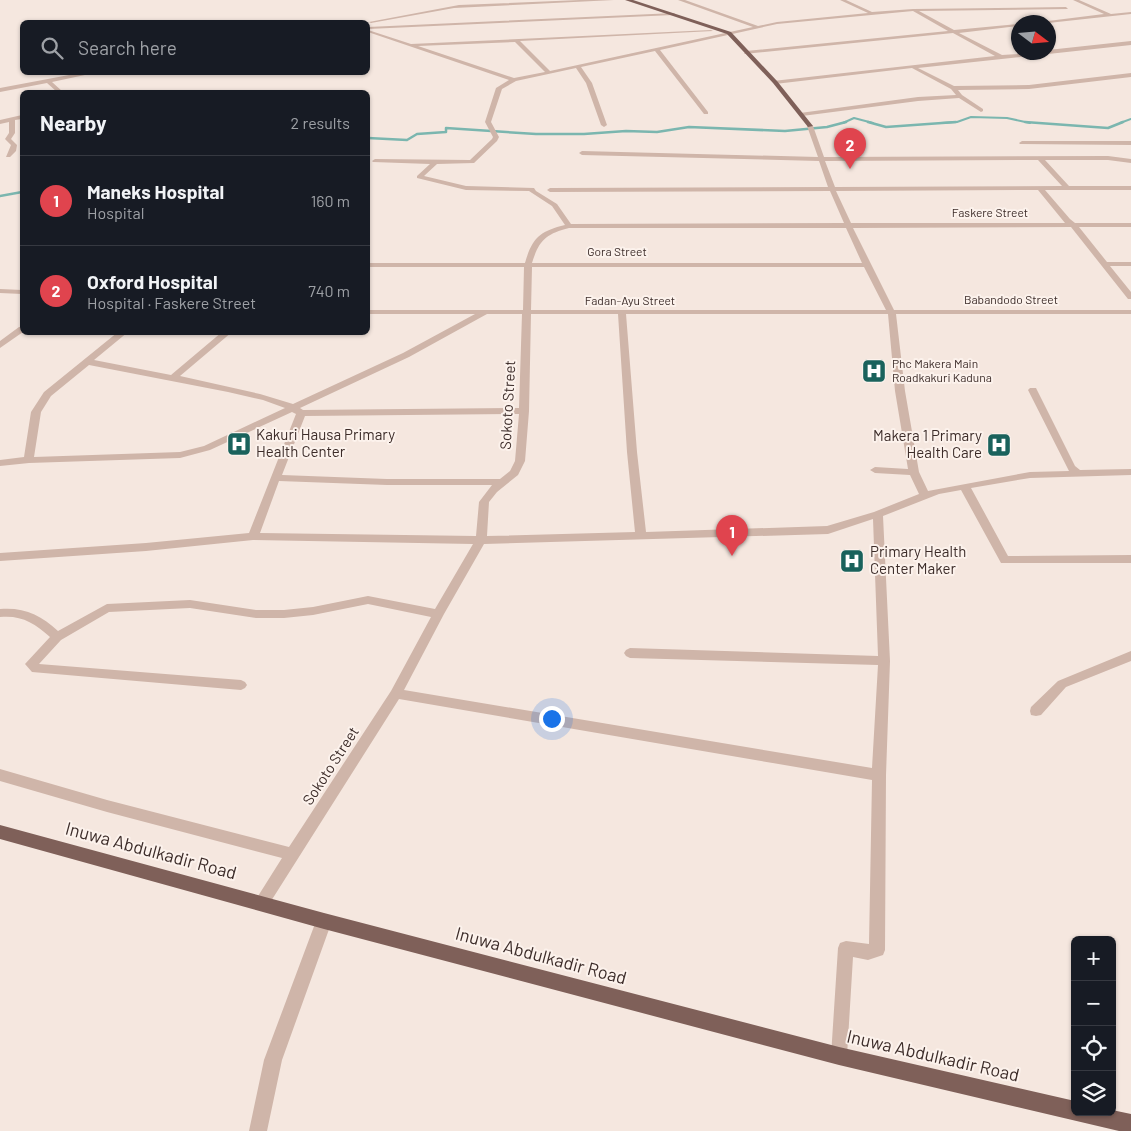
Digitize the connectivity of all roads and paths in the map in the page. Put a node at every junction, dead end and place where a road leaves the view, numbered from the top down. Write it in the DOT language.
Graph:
graph roads {
  1 [pos="490,0"];
  2 [pos="612,0"];
  3 [pos="628,0"];
  4 [pos="683,0"];
  5 [pos="842,0"];
  6 [pos="1075,0"];
  7 [pos="536,2"];
  8 [pos="454,7"];
  9 [pos="1066,8"];
  10 [pos="913,10"];
  11 [pos="872,13"];
  12 [pos="674,14"];
  13 [pos="1131,14"];
  14 [pos="1111,16"];
  15 [pos="544,20"];
  16 [pos="370,21"];
  17 [pos="1056,21"];
  18 [pos="758,26"];
  19 [pos="1011,26"];
  20 [pos="370,30"];
  21 [pos="370,31"];
  22 [pos="951,32"];
  23 [pos="729,33"];
  24 [pos="542,38"];
  25 [pos="516,40"];
  26 [pos="1130,44"];
  27 [pos="411,45"];
  28 [pos="656,49"];
  29 [pos="1056,51"];
  30 [pos="746,53"];
  31 [pos="1011,56"];
  32 [pos="1001,57"];
  33 [pos="578,66"];
  34 [pos="912,67"];
  35 [pos="549,73"];
  36 [pos="82,75"];
  37 [pos="1131,75"];
  38 [pos="514,80"];
  39 [pos="48,82"];
  40 [pos="775,82"];
  41 [pos="953,88"];
  42 [pos="0,90"];
  43 [pos="58,90"];
  44 [pos="960,96"];
  45 [pos="981,110"];
  46 [pos="706,113"];
  47 [pos="802,114"];
  48 [pos="20,118"];
  49 [pos="12,120"];
  50 [pos="0,122"];
  51 [pos="604,125"];
  52 [pos="812,129"];
  53 [pos="1022,143"];
  54 [pos="1131,143"];
  55 [pos="20,152"];
  56 [pos="582,153"];
  57 [pos="822,159"];
  58 [pos="1040,159"];
  59 [pos="375,161"];
  60 [pos="1131,161"];
  61 [pos="435,162"];
  62 [pos="1131,188"];
  63 [pos="832,189"];
  64 [pos="1040,189"];
  65 [pos="1068,189"];
  66 [pos="550,190"];
  67 [pos="848,224"];
  68 [pos="1131,224"];
  69 [pos="1073,225"];
  70 [pos="569,226"];
  71 [pos="528,264"];
  72 [pos="1103,264"];
  73 [pos="1131,264"];
  74 [pos="370,265"];
  75 [pos="867,266"];
  76 [pos="0,291"];
  77 [pos="20,292"];
  78 [pos="1131,297"];
  79 [pos="370,312"];
  80 [pos="486,312"];
  81 [pos="1131,312"];
  82 [pos="528,313"];
  83 [pos="622,313"];
  84 [pos="892,313"];
  85 [pos="20,330"];
  86 [pos="120,335"];
  87 [pos="224,335"];
  88 [pos="0,345"];
  89 [pos="88,362"];
  90 [pos="174,377"];
  91 [pos="1033,390"];
  92 [pos="292,407"];
  93 [pos="524,411"];
  94 [pos="301,414"];
  95 [pos="29,460"];
  96 [pos="0,463"];
  97 [pos="875,470"];
  98 [pos="914,472"];
  99 [pos="1076,472"];
  100 [pos="1131,472"];
  101 [pos="276,478"];
  102 [pos="502,482"];
  103 [pos="965,487"];
  104 [pos="925,495"];
  105 [pos="878,514"];
  106 [pos="642,535"];
  107 [pos="253,536"];
  108 [pos="481,540"];
  109 [pos="0,557"];
  110 [pos="1131,559"];
  111 [pos="0,613"];
  112 [pos="438,614"];
  113 [pos="57,637"];
  114 [pos="630,653"];
  115 [pos="1131,656"];
  116 [pos="884,661"];
  117 [pos="241,686"];
  118 [pos="396,694"];
  119 [pos="1036,711"];
  120 [pos="0,775"];
  121 [pos="879,775"];
  122 [pos="0,832"];
  123 [pos="291,854"];
  124 [pos="261,904"];
  125 [pos="324,921"];
  126 [pos="839,1056"];
  127 [pos="1071,1110"];
  128 [pos="1096,1116"];
  129 [pos="1131,1124"];
  130 [pos="258,1131"];
  1 -- 8 [label="street"];
  2 -- 7 [label="street"];
  3 -- 12 [label="main road"];
  4 -- 18 [label="street"];
  5 -- 11 [label="street"];
  6 -- 14 [label="street"];
  7 -- 8 [label="street"];
  7 -- 15 [label="street"];
  8 -- 16 [label="street"];
  9 -- 10 [label="street"];
  10 -- 11 [label="street"];
  10 -- 22 [label="street"];
  11 -- 18 [label="street"];
  12 -- 15 [label="street"];
  12 -- 23 [label="main road"];
  13 -- 14 [label="street"];
  14 -- 17 [label="street"];
  15 -- 20 [label="street"];
  15 -- 24 [label="street"];
  18 -- 23 [label="street"];
  19 -- 22 [label="street"];
  21 -- 27 [label="street"];
  22 -- 30 [label="street"];
  22 -- 32 [label="street"];
  23 -- 24 [label="street"];
  23 -- 28 [label="street"];
  23 -- 30 [label="main road"];
  24 -- 25 [label="street"];
  25 -- 27 [label="street"];
  25 -- 35 [label="street"];
  26 -- 29 [label="street"];
  27 -- 38 [label="street"];
  28 -- 33 [label="street"];
  28 -- 46 [label="street"];
  30 -- 40 [label="main road"];
  31 -- 32 [label="street"];
  32 -- 34 [label="street"];
  33 -- 35 [label="street"];
  33 -- 51 [label="street"];
  34 -- 40 [label="street"];
  34 -- 41 [label="street"];
  35 -- 38 [label="street"];
  36 -- 39 [label="street"];
  37 -- 41 [label="street"];
  38 -- 61 [label="street"];
  39 -- 42 [label="street"];
  39 -- 43 [label="street"];
  40 -- 47 [label="main road"];
  41 -- 44 [label="street"];
  44 -- 45 [label="street"];
  44 -- 47 [label="street"];
  47 -- 52 [label="main road"];
  48 -- 49 [label="street"];
  49 -- 50 [label="street"];
  49 -- 55 [label="street"];
  52 -- 57 [label="street"];
  53 -- 54 [label="street"];
  56 -- 57 [label="street"];
  57 -- 58 [label="street"];
  57 -- 63 [label="street"];
  58 -- 60 [label="street"];
  58 -- 65 [label="street"];
  59 -- 61 [label="street"];
  61 -- 70 [label="street"];
  62 -- 65 [label="street"];
  63 -- 64 [label="street"];
  63 -- 66 [label="street"];
  63 -- 67 [label="street"];
  64 -- 65 [label="street"];
  64 -- 69 [label="street"];
  67 -- 69 [label="street, Faskere Street"];
  67 -- 70 [label="street, Sokoto Street"];
  67 -- 75 [label="street"];
  68 -- 69 [label="street, Faskere Street"];
  69 -- 72 [label="street"];
  70 -- 71 [label="street, Sokoto Street"];
  71 -- 74 [label="street, Gora Street"];
  71 -- 75 [label="street, Gora Street"];
  71 -- 82 [label="street, Sokoto Street"];
  72 -- 73 [label="street"];
  72 -- 78 [label="street"];
  75 -- 84 [label="street"];
  76 -- 77 [label="street"];
  79 -- 80 [label="street, Fadan-Ayu Street"];
  80 -- 82 [label="street, Fadan-Ayu Street"];
  80 -- 92 [label="street"];
  81 -- 84 [label="street, Babandodo Street"];
  82 -- 83 [label="street, Fadan-Ayu Street"];
  82 -- 93 [label="street, Sokoto Street"];
  83 -- 84 [label="street, Fadan-Ayu Street"];
  83 -- 106 [label="street"];
  84 -- 98 [label="street"];
  85 -- 88 [label="street"];
  86 -- 89 [label="street"];
  87 -- 90 [label="street"];
  89 -- 90 [label="street"];
  89 -- 95 [label="street"];
  90 -- 92 [label="street"];
  91 -- 99 [label="street"];
  92 -- 94 [label="street"];
  92 -- 95 [label="street"];
  93 -- 94 [label="street"];
  93 -- 102 [label="street, Sokoto Street"];
  94 -- 101 [label="street"];
  95 -- 96 [label="street"];
  97 -- 98 [label="street"];
  98 -- 104 [label="street"];
  99 -- 100 [label="street"];
  99 -- 103 [label="street"];
  101 -- 102 [label="street"];
  101 -- 107 [label="street"];
  102 -- 108 [label="street, Sokoto Street"];
  103 -- 104 [label="street"];
  103 -- 110 [label="street"];
  104 -- 105 [label="street"];
  105 -- 106 [label="street"];
  105 -- 116 [label="street"];
  106 -- 108 [label="street"];
  107 -- 108 [label="street"];
  107 -- 109 [label="street"];
  108 -- 112 [label="street, Sokoto Street"];
  111 -- 113 [label="street"];
  112 -- 113 [label="street"];
  112 -- 118 [label="street, Sokoto Street"];
  113 -- 117 [label="street"];
  114 -- 116 [label="street"];
  115 -- 119 [label="street"];
  116 -- 121 [label="street"];
  118 -- 121 [label="street"];
  118 -- 123 [label="street, Sokoto Street"];
  120 -- 123 [label="street"];
  121 -- 126 [label="street"];
  122 -- 124 [label="main road, Inuwa Abdulkadir Road"];
  123 -- 124 [label="street, Sokoto Street"];
  124 -- 125 [label="main road, Inuwa Abdulkadir Road"];
  125 -- 126 [label="main road, Inuwa Abdulkadir Road"];
  125 -- 130 [label="street"];
  126 -- 127 [label="main road, Inuwa Abdulkadir Road"];
  128 -- 129 [label="main road"];
}
